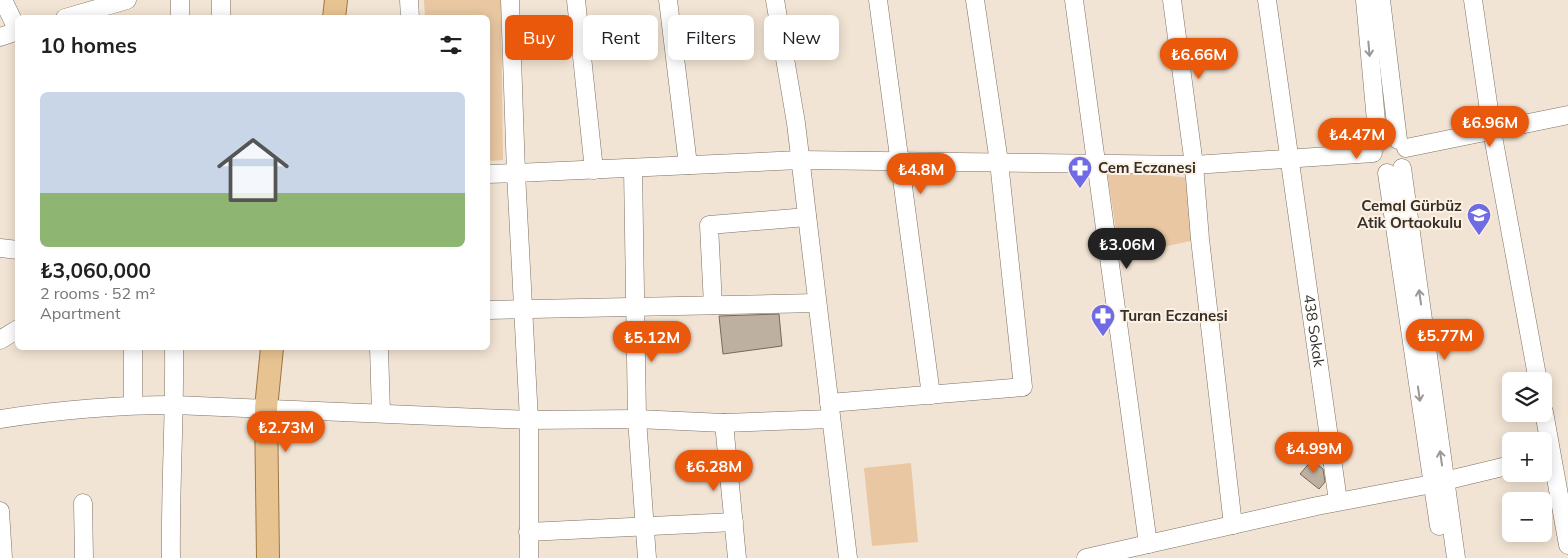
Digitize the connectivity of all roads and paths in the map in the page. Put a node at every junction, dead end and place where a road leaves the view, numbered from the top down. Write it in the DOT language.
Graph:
graph roads {
  1 [pos="3,0"];
  2 [pos="127,0"];
  3 [pos="180,0"];
  4 [pos="221,0"];
  5 [pos="336,0"];
  6 [pos="409,0"];
  7 [pos="510,0"];
  8 [pos="576,0"];
  9 [pos="668,0"];
  10 [pos="774,0"];
  11 [pos="878,0"];
  12 [pos="975,0"];
  13 [pos="1074,0"];
  14 [pos="1172,0"];
  15 [pos="1267,0"];
  16 [pos="1365,0"];
  17 [pos="1381,0"];
  18 [pos="1473,0"];
  19 [pos="104,12"];
  20 [pos="84,15"];
  21 [pos="180,15"];
  22 [pos="222,15"];
  23 [pos="334,15"];
  24 [pos="410,15"];
  25 [pos="15,25"];
  26 [pos="15,32"];
  27 [pos="0,37"];
  28 [pos="1568,114"];
  29 [pos="1492,131"];
  30 [pos="1402,144"];
  31 [pos="1375,148"];
  32 [pos="1290,158"];
  33 [pos="800,160"];
  34 [pos="900,161"];
  35 [pos="999,162"];
  36 [pos="1096,163"];
  37 [pos="688,165"];
  38 [pos="1194,165"];
  39 [pos="633,168"];
  40 [pos="594,170"];
  41 [pos="1395,170"];
  42 [pos="516,173"];
  43 [pos="490,174"];
  44 [pos="807,217"];
  45 [pos="0,248"];
  46 [pos="15,250"];
  47 [pos="817,304"];
  48 [pos="713,305"];
  49 [pos="635,307"];
  50 [pos="523,309"];
  51 [pos="490,310"];
  52 [pos="15,331"];
  53 [pos="0,340"];
  54 [pos="133,350"];
  55 [pos="174,350"];
  56 [pos="272,350"];
  57 [pos="379,350"];
  58 [pos="1536,372"];
  59 [pos="931,395"];
  60 [pos="133,405"];
  61 [pos="175,405"];
  62 [pos="266,408"];
  63 [pos="830,411"];
  64 [pos="381,413"];
  65 [pos="637,418"];
  66 [pos="0,419"];
  67 [pos="529,420"];
  68 [pos="1547,422"];
  69 [pos="724,423"];
  70 [pos="1555,454"];
  71 [pos="1502,467"];
  72 [pos="1438,483"];
  73 [pos="1338,501"];
  74 [pos="83,503"];
  75 [pos="0,511"];
  76 [pos="734,522"];
  77 [pos="1233,525"];
  78 [pos="645,526"];
  79 [pos="528,532"];
  80 [pos="1148,544"];
  81 [pos="1568,545"];
  82 [pos="2,553"];
  83 [pos="1093,557"];
  84 [pos="84,558"];
  85 [pos="171,558"];
  86 [pos="268,558"];
  87 [pos="529,558"];
  88 [pos="647,558"];
  89 [pos="737,558"];
  90 [pos="848,558"];
  91 [pos="1444,558"];
  92 [pos="1456,558"];
  1 -- 25 [label="street"];
  2 -- 19 [label="street"];
  3 -- 21 [label="street"];
  4 -- 22 [label="street"];
  5 -- 23 [label="main road"];
  6 -- 24 [label="street"];
  7 -- 42 [label="street"];
  8 -- 40 [label="street"];
  9 -- 37 [label="street"];
  10 -- 33 [label="street"];
  11 -- 34 [label="street"];
  12 -- 35 [label="street"];
  13 -- 36 [label="street"];
  14 -- 38 [label="street"];
  15 -- 32 [label="street, 438 Sokak"];
  16 -- 31 [label="street, one-way"];
  17 -- 30 [label="street"];
  18 -- 29 [label="street"];
  19 -- 20 [label="street"];
  26 -- 27 [label="street"];
  28 -- 29 [label="street"];
  29 -- 30 [label="street"];
  29 -- 58 [label="street"];
  30 -- 31 [label="street"];
  30 -- 41 [label="street"];
  31 -- 32 [label="street"];
  31 -- 41 [label="street"];
  32 -- 38 [label="street"];
  32 -- 73 [label="street, 438 Sokak"];
  33 -- 34 [label="street"];
  33 -- 37 [label="street"];
  33 -- 44 [label="street"];
  34 -- 35 [label="street"];
  34 -- 59 [label="street"];
  35 -- 36 [label="street"];
  35 -- 59 [label="street"];
  36 -- 38 [label="street"];
  36 -- 80 [label="street"];
  37 -- 39 [label="street"];
  38 -- 77 [label="street"];
  39 -- 40 [label="street"];
  39 -- 49 [label="street"];
  40 -- 42 [label="street"];
  41 -- 72 [label="street"];
  42 -- 43 [label="street"];
  42 -- 50 [label="street"];
  44 -- 47 [label="street"];
  44 -- 48 [label="street"];
  45 -- 46 [label="street"];
  47 -- 48 [label="street"];
  47 -- 63 [label="street"];
  48 -- 49 [label="street"];
  49 -- 50 [label="street"];
  49 -- 65 [label="street"];
  50 -- 51 [label="street"];
  50 -- 67 [label="street"];
  52 -- 53 [label="street"];
  54 -- 60 [label="street"];
  55 -- 61 [label="street"];
  56 -- 62 [label="main road"];
  57 -- 64 [label="street"];
  59 -- 63 [label="street"];
  60 -- 61 [label="street"];
  60 -- 66 [label="street"];
  61 -- 62 [label="street"];
  61 -- 85 [label="street"];
  62 -- 64 [label="street"];
  62 -- 86 [label="main road"];
  63 -- 69 [label="street"];
  63 -- 90 [label="street"];
  64 -- 67 [label="street"];
  65 -- 67 [label="street"];
  65 -- 69 [label="street"];
  65 -- 78 [label="street"];
  67 -- 79 [label="street"];
  68 -- 70 [label="street"];
  69 -- 76 [label="street"];
  70 -- 81 [label="street"];
  71 -- 72 [label="street"];
  72 -- 73 [label="street"];
  72 -- 91 [label="street"];
  72 -- 92 [label="street"];
  73 -- 77 [label="street"];
  74 -- 84 [label="street"];
  75 -- 82 [label="street"];
  76 -- 78 [label="street"];
  76 -- 89 [label="street"];
  77 -- 80 [label="street"];
  78 -- 79 [label="street"];
  78 -- 88 [label="street"];
  79 -- 87 [label="street"];
  80 -- 83 [label="street"];
}
